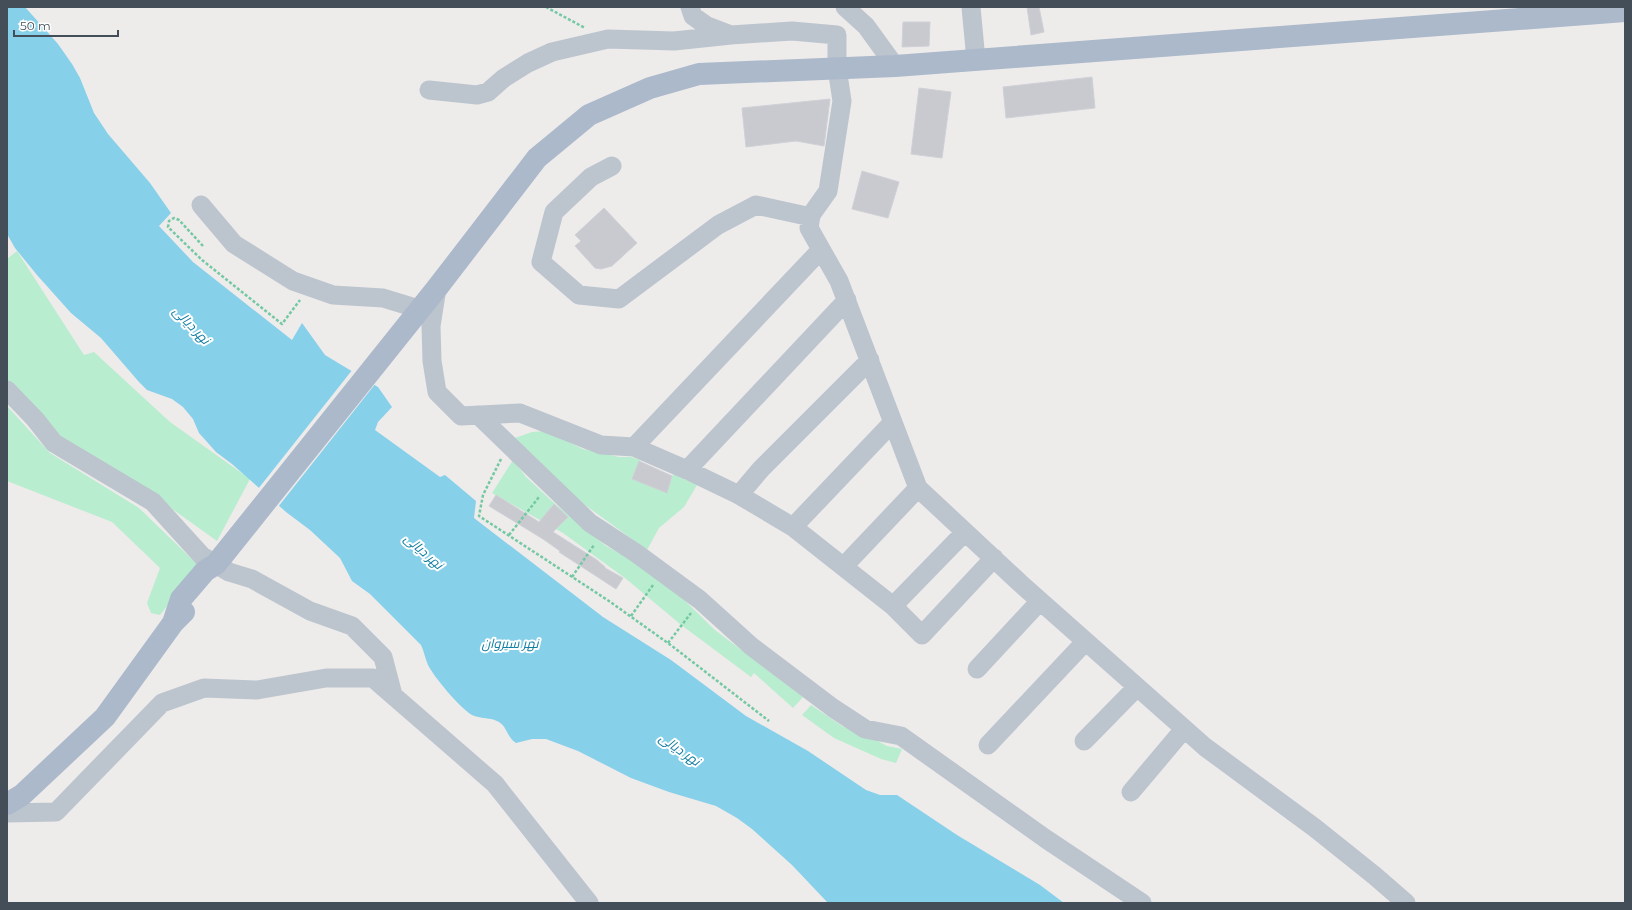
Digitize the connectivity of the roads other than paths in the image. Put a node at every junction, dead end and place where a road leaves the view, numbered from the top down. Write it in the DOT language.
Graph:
graph roads {
  1 [pos="690,7"];
  2 [pos="844,7"];
  3 [pos="971,7"];
  4 [pos="1625,11"];
  5 [pos="731,35"];
  6 [pos="976,60"];
  7 [pos="895,66"];
  8 [pos="837,68"];
  9 [pos="430,90"];
  10 [pos="612,166"];
  11 [pos="201,205"];
  12 [pos="811,217"];
  13 [pos="822,251"];
  14 [pos="437,288"];
  15 [pos="846,300"];
  16 [pos="419,310"];
  17 [pos="870,360"];
  18 [pos="7,390"];
  19 [pos="478,415"];
  20 [pos="893,422"];
  21 [pos="634,447"];
  22 [pos="687,470"];
  23 [pos="918,488"];
  24 [pos="738,495"];
  25 [pos="793,527"];
  26 [pos="965,532"];
  27 [pos="222,556"];
  28 [pos="994,558"];
  29 [pos="844,566"];
  30 [pos="1040,601"];
  31 [pos="893,606"];
  32 [pos="1085,642"];
  33 [pos="977,669"];
  34 [pos="1137,687"];
  35 [pos="392,695"];
  36 [pos="1184,729"];
  37 [pos="1084,741"];
  38 [pos="988,745"];
  39 [pos="1131,792"];
  40 [pos="7,804"];
  41 [pos="7,813"];
  42 [pos="588,903"];
  43 [pos="1142,903"];
  44 [pos="1406,903"];
  1 -- 5 [label="street"];
  2 -- 7 [label="street"];
  3 -- 6 [label="street"];
  4 -- 6 [label="main road"];
  5 -- 8 [label="street"];
  5 -- 9 [label="street"];
  6 -- 7 [label="main road"];
  7 -- 8 [label="main road"];
  8 -- 12 [label="street"];
  8 -- 14 [label="main road"];
  10 -- 12 [label="street"];
  11 -- 16 [label="street"];
  12 -- 13 [label="street"];
  13 -- 15 [label="street"];
  13 -- 21 [label="street"];
  14 -- 16 [label="main road"];
  14 -- 19 [label="street"];
  15 -- 17 [label="street"];
  15 -- 22 [label="street"];
  16 -- 27 [label="main road"];
  17 -- 20 [label="street"];
  17 -- 24 [label="street"];
  18 -- 27 [label="street"];
  19 -- 21 [label="street"];
  19 -- 43 [label="street"];
  20 -- 23 [label="street"];
  20 -- 25 [label="street"];
  21 -- 22 [label="street"];
  22 -- 24 [label="street"];
  23 -- 26 [label="street"];
  23 -- 29 [label="street"];
  24 -- 25 [label="street"];
  25 -- 29 [label="street"];
  26 -- 28 [label="street"];
  26 -- 31 [label="street"];
  27 -- 35 [label="street"];
  27 -- 40 [label="main road"];
  28 -- 30 [label="street"];
  28 -- 31 [label="street"];
  29 -- 31 [label="street"];
  30 -- 32 [label="street"];
  30 -- 33 [label="street"];
  32 -- 34 [label="street"];
  32 -- 38 [label="street"];
  34 -- 36 [label="street"];
  34 -- 37 [label="street"];
  35 -- 41 [label="street"];
  35 -- 42 [label="street"];
  36 -- 39 [label="street"];
  36 -- 44 [label="street"];
}
